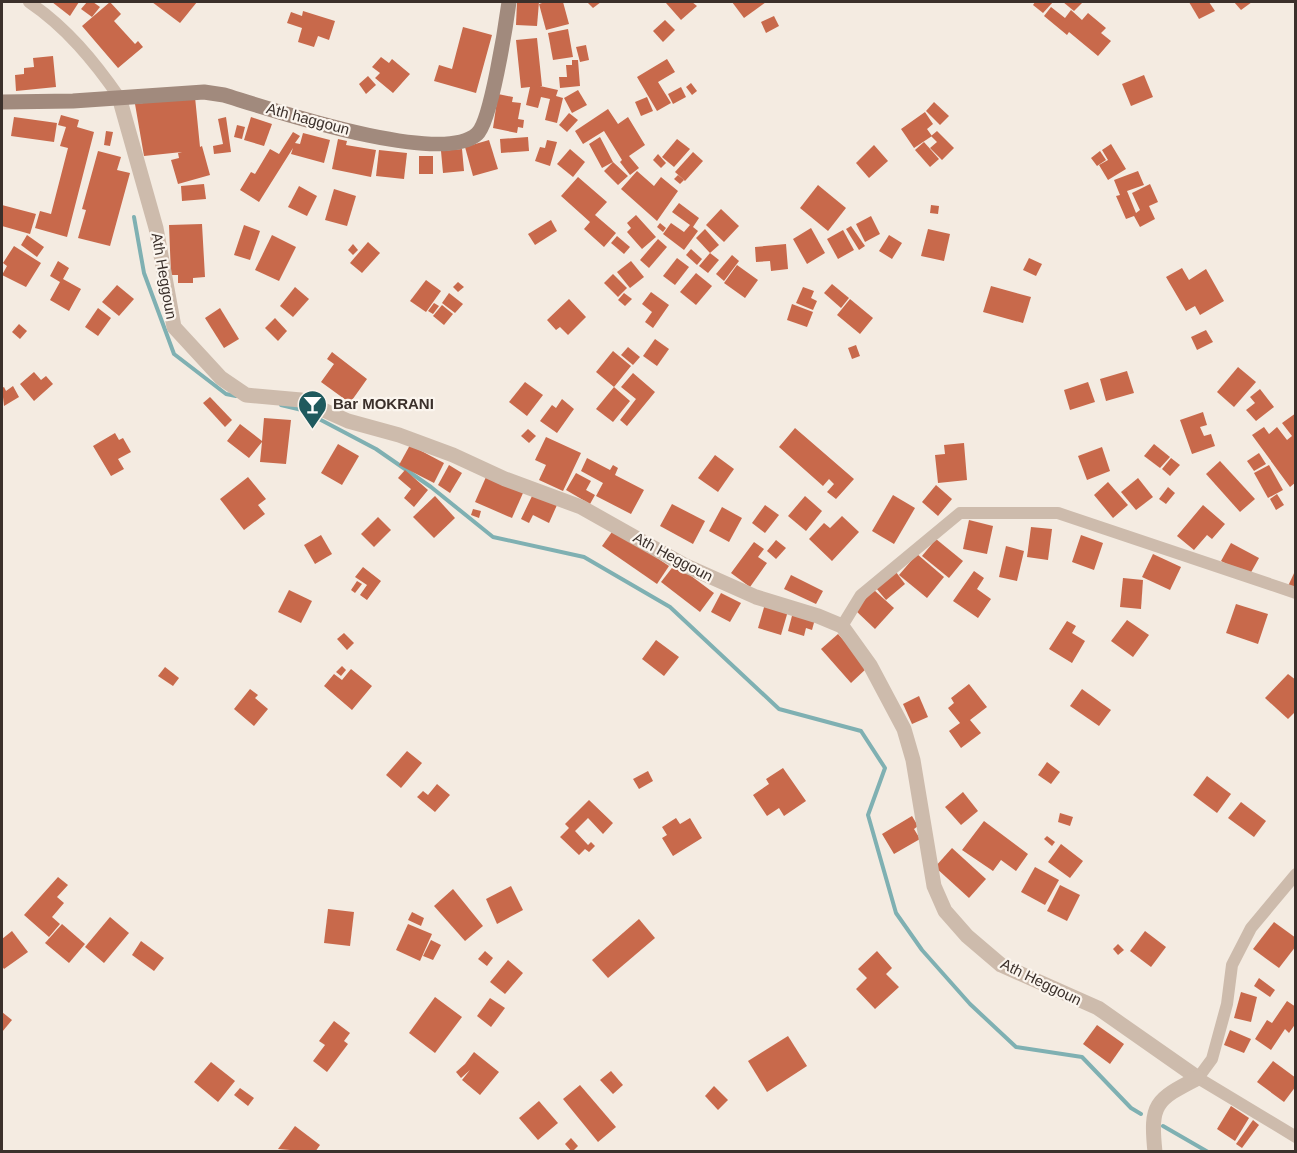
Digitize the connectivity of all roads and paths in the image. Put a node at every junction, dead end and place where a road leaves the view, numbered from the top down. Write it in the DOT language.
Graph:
graph roads {
  1 [pos="29,2"];
  2 [pos="508,6"];
  3 [pos="119,97"];
  4 [pos="2,102"];
  5 [pos="1296,593"];
  6 [pos="842,626"];
  7 [pos="1296,874"];
  8 [pos="1197,1078"];
  9 [pos="1296,1137"];
  10 [pos="1155,1152"];
  1 -- 3 [label="street"];
  2 -- 3 [label="main road, Ath haggoun"];
  3 -- 4 [label="main road, Ath haggoun"];
  3 -- 6 [label="street, Ath Heggoun"];
  5 -- 6 [label="street"];
  6 -- 8 [label="street, Ath Heggoun"];
  7 -- 8 [label="street"];
  8 -- 9 [label="street, Ath Heggoun"];
  8 -- 10 [label="street"];
}
